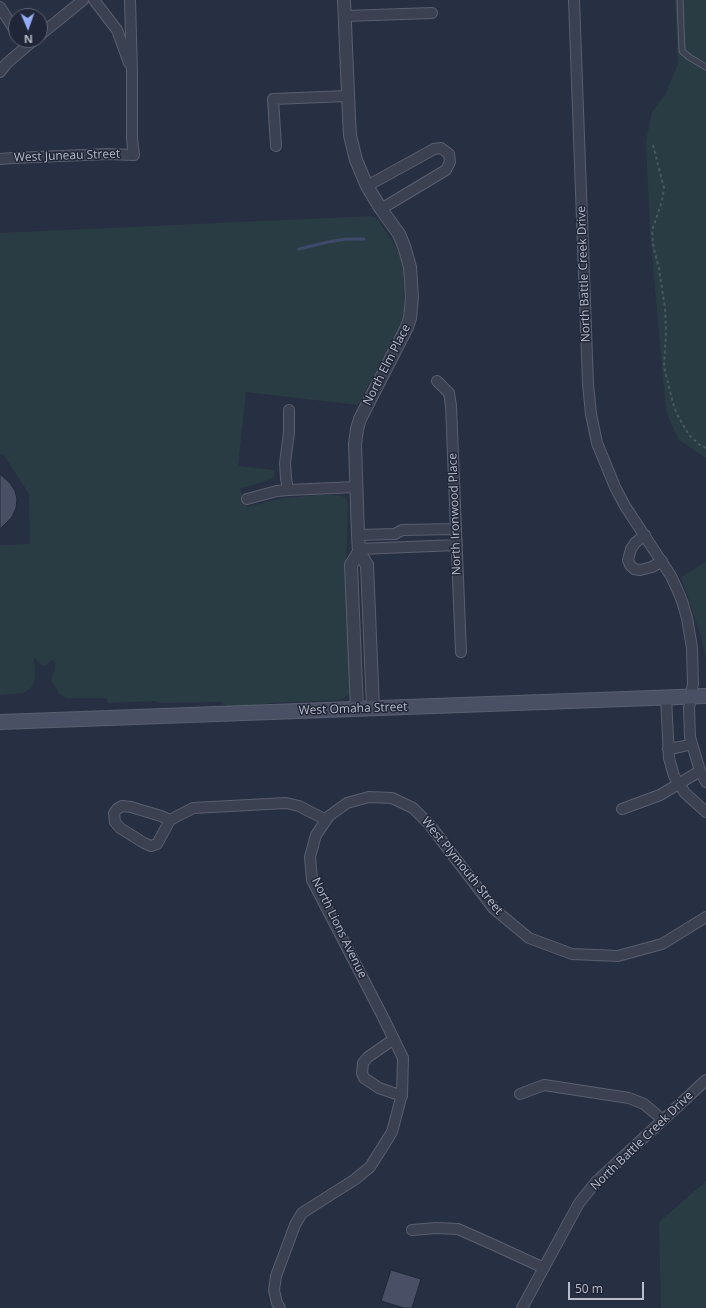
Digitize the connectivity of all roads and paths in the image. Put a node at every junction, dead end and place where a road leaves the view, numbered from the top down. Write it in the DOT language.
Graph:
graph roads {
  1 [pos="82,0"];
  2 [pos="94,0"];
  3 [pos="130,0"];
  4 [pos="344,0"];
  5 [pos="574,0"];
  6 [pos="680,0"];
  7 [pos="0,7"];
  8 [pos="432,13"];
  9 [pos="345,16"];
  10 [pos="8,20"];
  11 [pos="48,28"];
  12 [pos="22,48"];
  13 [pos="706,67"];
  14 [pos="0,72"];
  15 [pos="132,73"];
  16 [pos="348,96"];
  17 [pos="653,145"];
  18 [pos="276,146"];
  19 [pos="0,159"];
  20 [pos="367,186"];
  21 [pos="381,209"];
  22 [pos="438,381"];
  23 [pos="289,410"];
  24 [pos="706,448"];
  25 [pos="356,487"];
  26 [pos="288,490"];
  27 [pos="247,499"];
  28 [pos="456,529"];
  29 [pos="358,535"];
  30 [pos="645,535"];
  31 [pos="457,545"];
  32 [pos="359,550"];
  33 [pos="662,561"];
  34 [pos="461,652"];
  35 [pos="691,696"];
  36 [pos="706,696"];
  37 [pos="666,697"];
  38 [pos="373,708"];
  39 [pos="357,709"];
  40 [pos="0,722"];
  41 [pos="692,744"];
  42 [pos="668,749"];
  43 [pos="700,771"];
  44 [pos="706,782"];
  45 [pos="678,784"];
  46 [pos="622,809"];
  47 [pos="706,812"];
  48 [pos="327,818"];
  49 [pos="170,820"];
  50 [pos="706,917"];
  51 [pos="394,1039"];
  52 [pos="706,1080"];
  53 [pos="520,1094"];
  54 [pos="402,1096"];
  55 [pos="662,1120"];
  56 [pos="412,1230"];
  57 [pos="544,1268"];
  58 [pos="280,1308"];
  59 [pos="522,1308"];
  1 -- 11 [label="street"];
  2 -- 15 [label="street"];
  3 -- 15 [label="street"];
  4 -- 9 [label="street, North Elm Place"];
  5 -- 30 [label="street, North Battle Creek Drive"];
  6 -- 13 [label="lane"];
  7 -- 10 [label="street"];
  8 -- 9 [label="street"];
  9 -- 16 [label="street, North Elm Place"];
  12 -- 14 [label="street"];
  15 -- 19 [label="street, West Juneau Street"];
  16 -- 18 [label="street"];
  16 -- 20 [label="street, North Elm Place"];
  17 -- 24 [label="path"];
  20 -- 21 [label="street, North Elm Place"];
  20 -- 21 [label="street"];
  21 -- 25 [label="street, North Elm Place"];
  22 -- 28 [label="street, North Ironwood Place"];
  23 -- 26 [label="street"];
  25 -- 26 [label="street"];
  25 -- 29 [label="street, North Elm Place"];
  26 -- 27 [label="street"];
  28 -- 29 [label="street"];
  28 -- 31 [label="street, North Ironwood Place"];
  29 -- 32 [label="street, North Elm Place"];
  30 -- 33 [label="street, North Battle Creek Drive"];
  30 -- 33 [label="street"];
  31 -- 32 [label="street"];
  31 -- 34 [label="street, North Ironwood Place"];
  32 -- 38 [label="street, North Elm Place"];
  32 -- 39 [label="street, North Elm Place"];
  33 -- 35 [label="street, North Battle Creek Drive"];
  35 -- 36 [label="main road, West Omaha Street"];
  35 -- 37 [label="main road, West Omaha Street"];
  35 -- 41 [label="street, North Battle Creek Drive"];
  37 -- 38 [label="main road, West Omaha Street"];
  37 -- 42 [label="street"];
  38 -- 39 [label="main road, West Omaha Street"];
  39 -- 40 [label="main road, West Omaha Street"];
  41 -- 42 [label="street"];
  41 -- 43 [label="street, North Battle Creek Drive"];
  42 -- 45 [label="street"];
  43 -- 44 [label="street, North Battle Creek Drive"];
  43 -- 45 [label="street"];
  45 -- 46 [label="street"];
  45 -- 47 [label="street"];
  48 -- 49 [label="street"];
  48 -- 50 [label="street, West Plymouth Street"];
  48 -- 51 [label="street, North Lions Avenue"];
  49 -- 49 [label="street"];
  51 -- 54 [label="street, North Lions Avenue"];
  51 -- 54 [label="street"];
  52 -- 55 [label="street, North Battle Creek Drive"];
  53 -- 55 [label="street"];
  54 -- 58 [label="street, North Lions Avenue"];
  55 -- 57 [label="street, North Battle Creek Drive"];
  56 -- 57 [label="street"];
  57 -- 59 [label="street, North Battle Creek Drive"];
}
